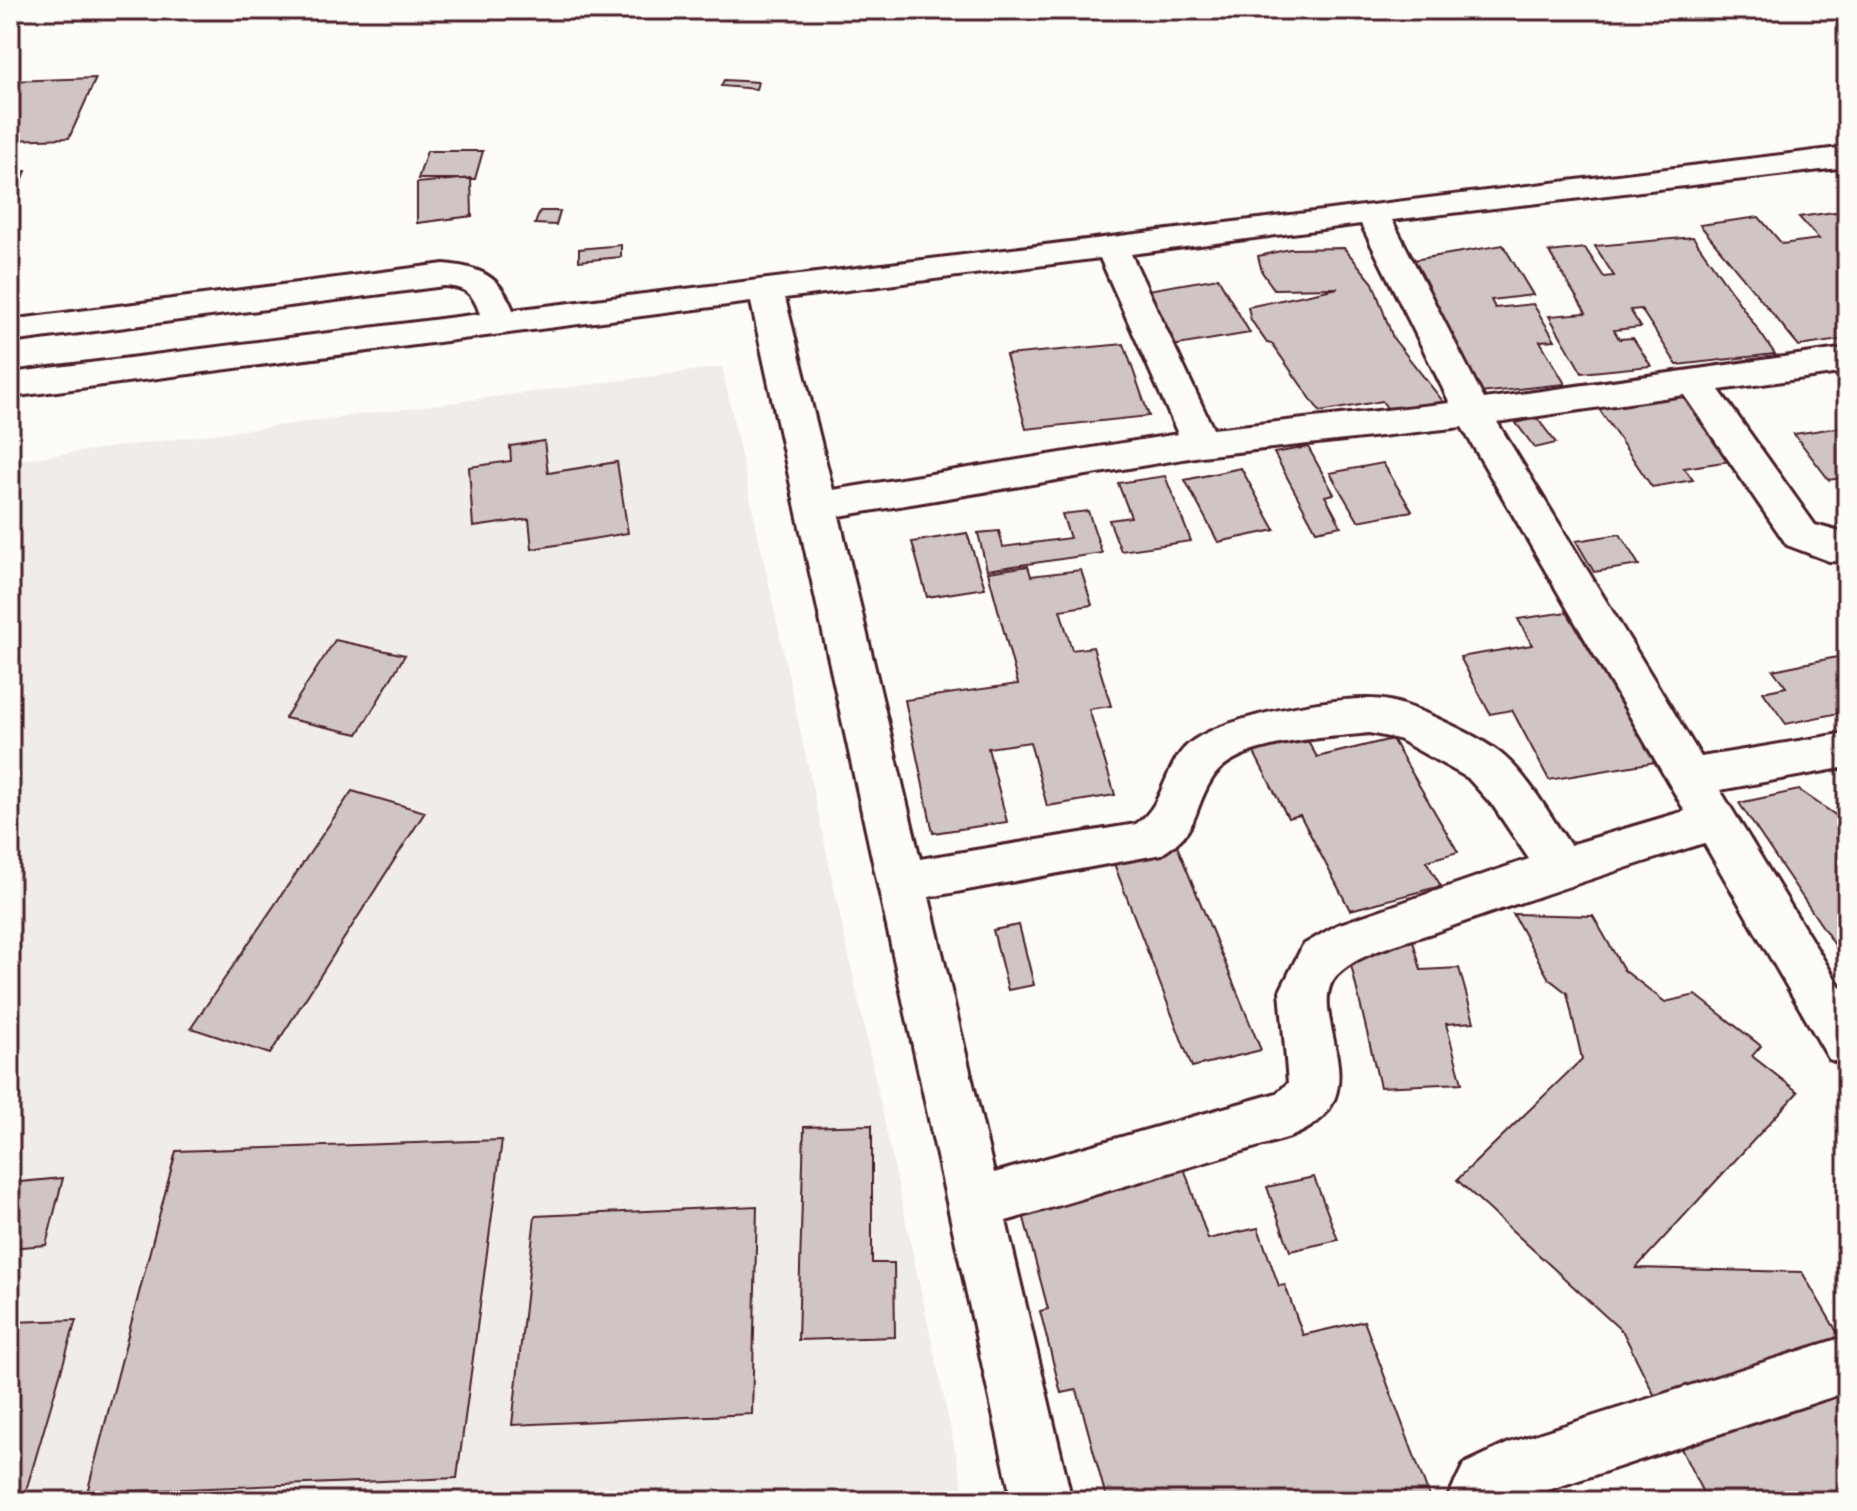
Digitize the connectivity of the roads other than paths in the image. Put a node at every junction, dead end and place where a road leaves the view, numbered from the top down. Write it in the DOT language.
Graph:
graph roads {
  1 [pos="1847,157"];
  2 [pos="1372,213"];
  3 [pos="1112,248"];
  4 [pos="765,290"];
  5 [pos="500,322"];
  6 [pos="10,331"];
  7 [pos="1847,360"];
  8 [pos="1694,382"];
  9 [pos="10,385"];
  10 [pos="1473,413"];
  11 [pos="1201,443"];
  12 [pos="818,506"];
  13 [pos="1847,548"];
  14 [pos="1847,750"];
  15 [pos="1690,777"];
  16 [pos="1717,820"];
  17 [pos="1560,868"];
  18 [pos="902,882"];
  19 [pos="1847,1043"];
  20 [pos="975,1204"];
  21 [pos="1847,1364"];
  22 [pos="1042,1501"];
  23 [pos="1476,1501"];
  1 -- 2 [label="street"];
  2 -- 3 [label="street"];
  2 -- 10 [label="street"];
  3 -- 4 [label="street"];
  3 -- 11 [label="street"];
  4 -- 5 [label="street"];
  4 -- 12 [label="street"];
  5 -- 6 [label="street"];
  5 -- 9 [label="street"];
  7 -- 8 [label="street"];
  8 -- 10 [label="street"];
  8 -- 13 [label="street"];
  10 -- 11 [label="street"];
  10 -- 15 [label="street"];
  11 -- 12 [label="street"];
  12 -- 18 [label="street"];
  14 -- 15 [label="street"];
  15 -- 16 [label="street"];
  16 -- 17 [label="street"];
  16 -- 19 [label="street"];
  17 -- 18 [label="street"];
  17 -- 20 [label="street"];
  18 -- 20 [label="street"];
  20 -- 22 [label="street"];
  21 -- 23 [label="street"];
}
